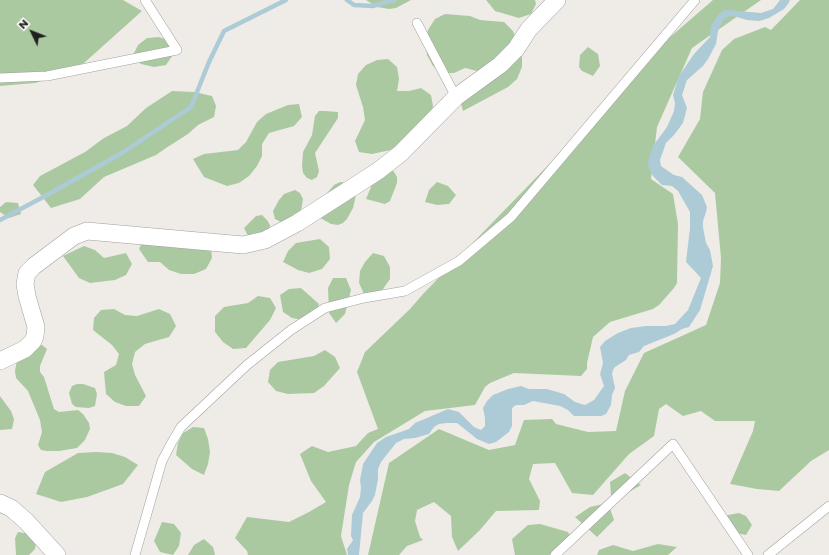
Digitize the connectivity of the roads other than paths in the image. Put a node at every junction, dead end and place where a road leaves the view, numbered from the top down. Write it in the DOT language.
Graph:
graph roads {
  1 [pos="146,0"];
  2 [pos="557,0"];
  3 [pos="695,0"];
  4 [pos="417,23"];
  5 [pos="0,78"];
  6 [pos="456,97"];
  7 [pos="0,361"];
  8 [pos="0,503"];
  9 [pos="829,506"];
  10 [pos="47,552"];
  11 [pos="135,555"];
  12 [pos="555,555"];
  13 [pos="748,555"];
  14 [pos="768,555"];
  1 -- 5 [label="lane"];
  2 -- 6 [label="street"];
  3 -- 11 [label="lane"];
  4 -- 6 [label="lane"];
  6 -- 7 [label="street"];
  8 -- 10 [label="street"];
  9 -- 14 [label="lane"];
  12 -- 13 [label="lane"];
}
